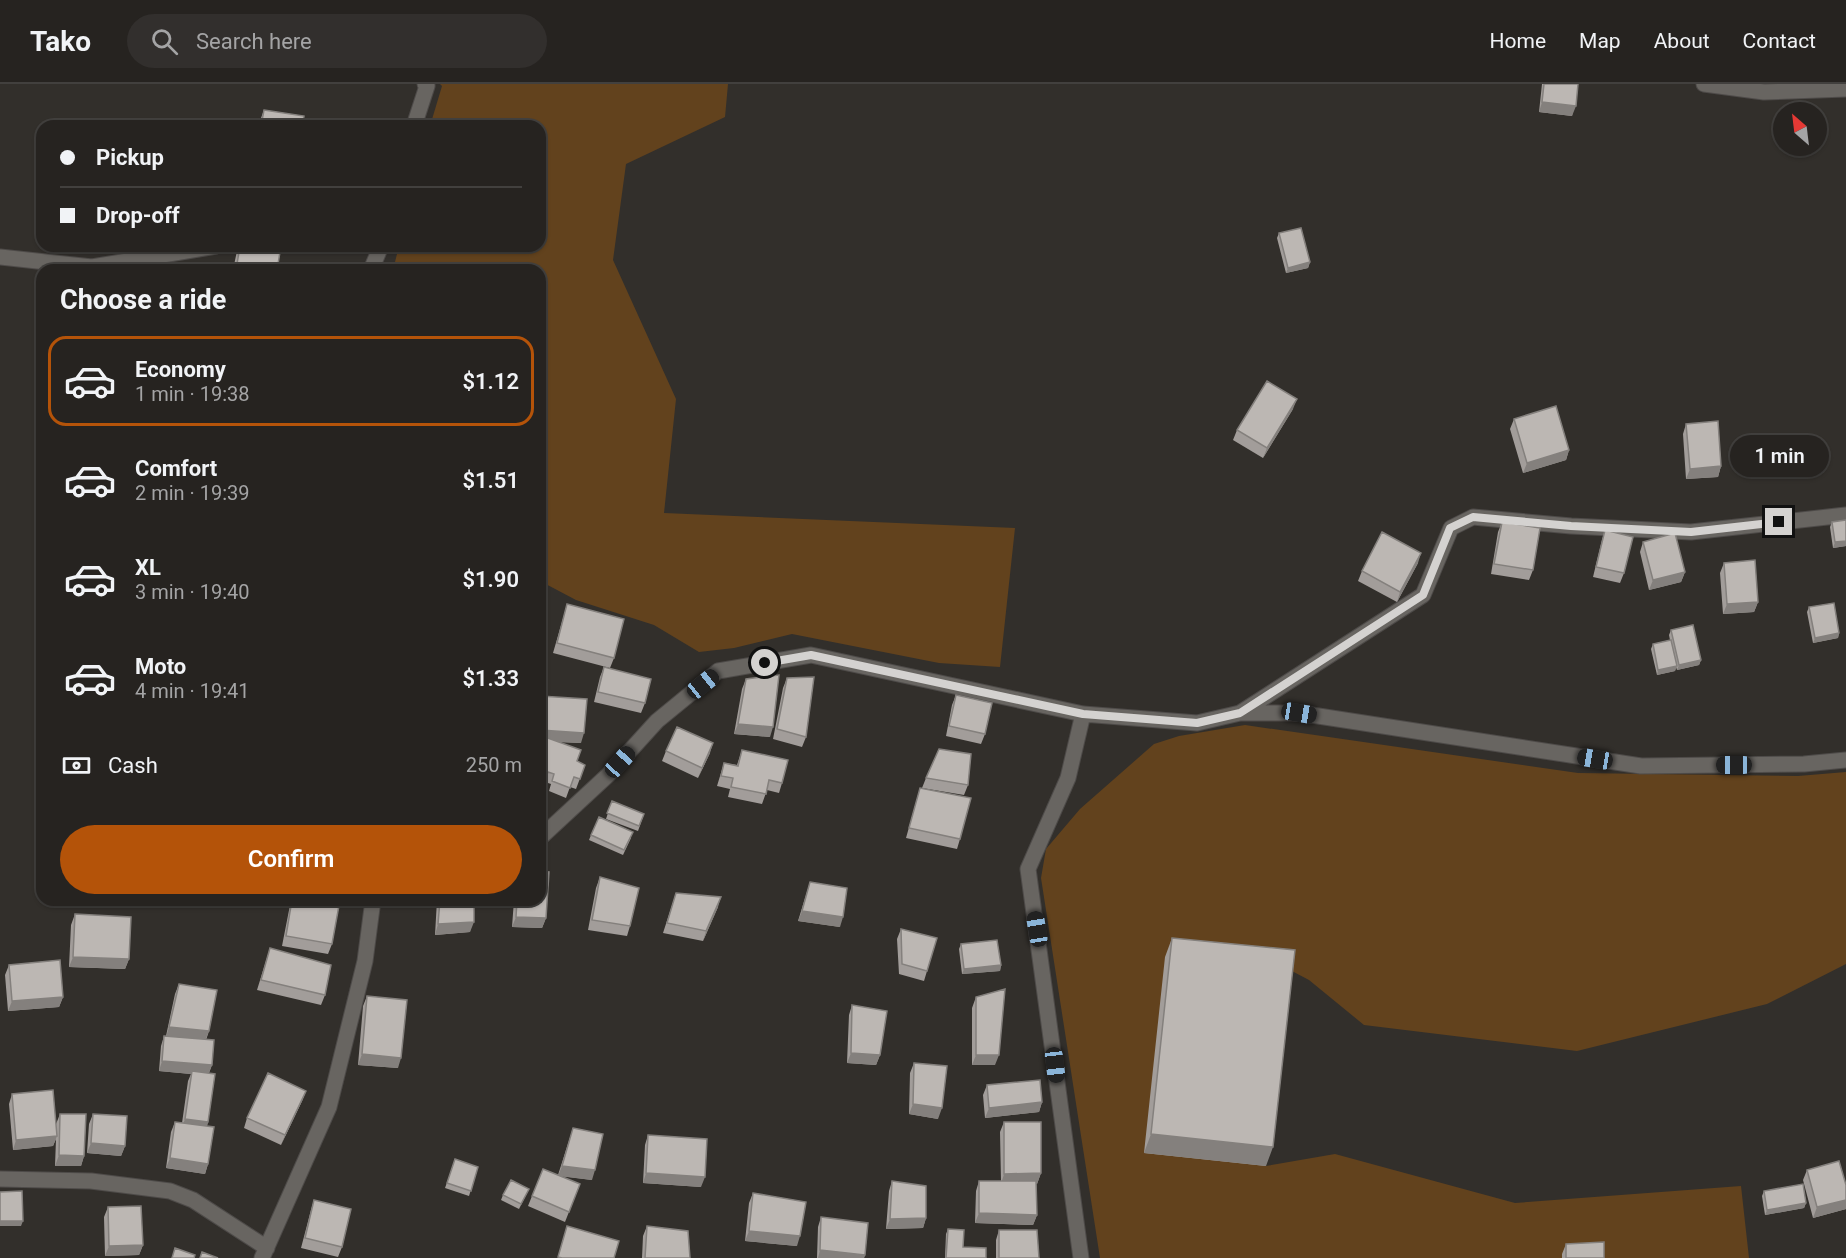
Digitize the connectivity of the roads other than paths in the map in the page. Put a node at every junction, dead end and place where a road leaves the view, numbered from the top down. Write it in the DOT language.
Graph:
graph roads {
  1 [pos="425,84"];
  2 [pos="1704,84"];
  3 [pos="1846,89"];
  4 [pos="416,120"];
  5 [pos="181,252"];
  6 [pos="0,257"];
  7 [pos="64,264"];
  8 [pos="110,264"];
  9 [pos="1846,515"];
  10 [pos="1240,713"];
  11 [pos="1083,714"];
  12 [pos="1846,760"];
  13 [pos="546,832"];
  14 [pos="372,906"];
  15 [pos="0,1179"];
  16 [pos="265,1253"];
  17 [pos="1081,1258"];
  1 -- 4 [label="street"];
  2 -- 3 [label="street"];
  5 -- 8 [label="street"];
  6 -- 7 [label="street"];
  9 -- 10 [label="street"];
  10 -- 11 [label="street"];
  10 -- 12 [label="street"];
  11 -- 13 [label="street"];
  11 -- 17 [label="street"];
  14 -- 16 [label="street"];
  15 -- 16 [label="street"];
}
